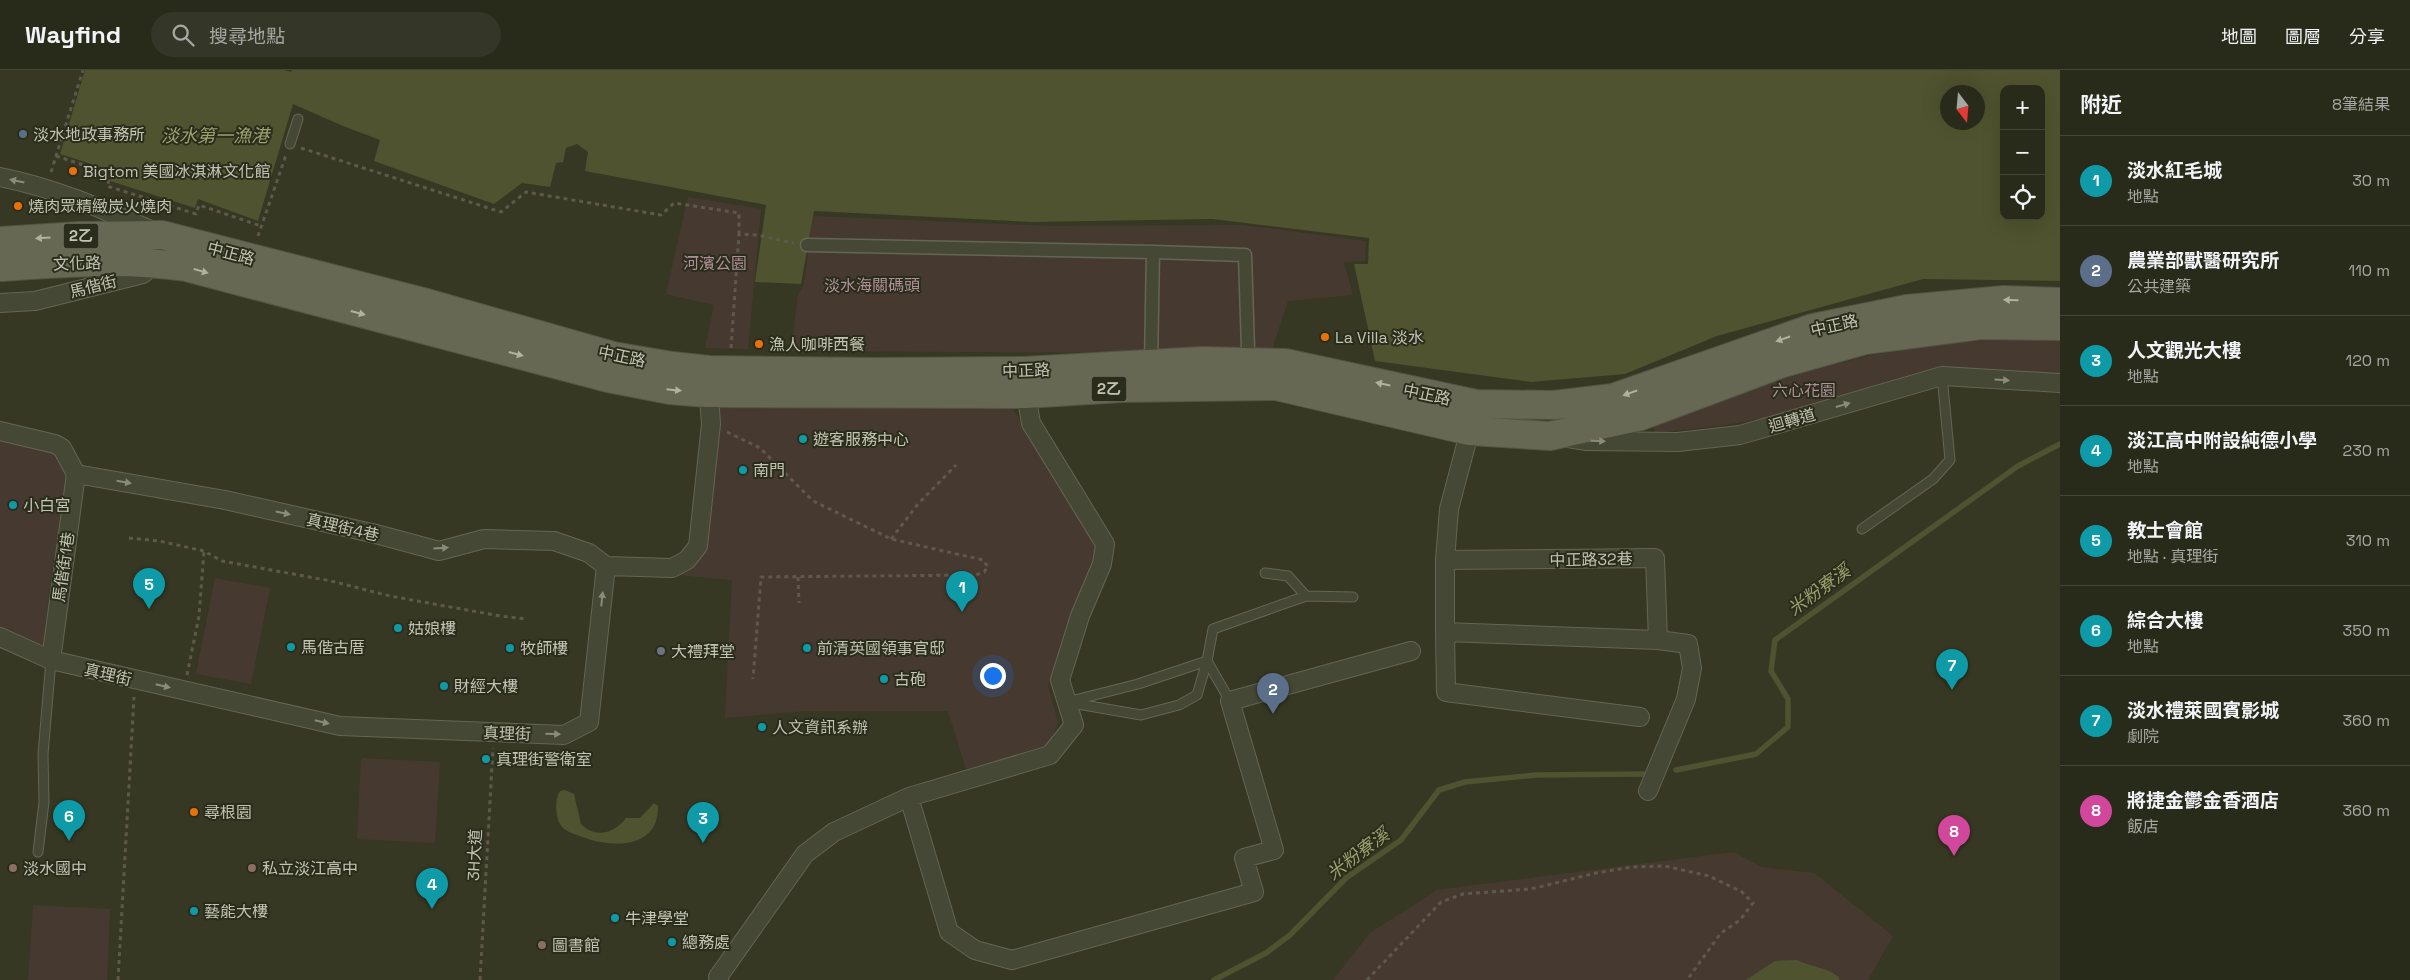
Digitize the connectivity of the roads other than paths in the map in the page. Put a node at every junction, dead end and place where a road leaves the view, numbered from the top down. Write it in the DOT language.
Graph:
graph roads {
  1 [pos="298,119"];
  2 [pos="290,144"];
  3 [pos="0,177"];
  4 [pos="162,235"];
  5 [pos="0,240"];
  6 [pos="807,246"];
  7 [pos="1153,252"];
  8 [pos="154,262"];
  9 [pos="0,267"];
  10 [pos="2060,302"];
  11 [pos="0,303"];
  12 [pos="2060,326"];
  13 [pos="1248,350"];
  14 [pos="1151,364"];
  15 [pos="1942,376"];
  16 [pos="708,381"];
  17 [pos="2060,383"];
  18 [pos="1026,394"];
  19 [pos="1476,404"];
  20 [pos="0,431"];
  21 [pos="1470,431"];
  22 [pos="1550,436"];
  23 [pos="76,474"];
  24 [pos="1862,529"];
  25 [pos="1445,560"];
  26 [pos="606,566"];
  27 [pos="1265,573"];
  28 [pos="1306,596"];
  29 [pos="1353,596"];
  30 [pos="1446,632"];
  31 [pos="0,637"];
  32 [pos="1658,640"];
  33 [pos="1411,651"];
  34 [pos="51,660"];
  35 [pos="1207,661"];
  36 [pos="1230,701"];
  37 [pos="1067,702"];
  38 [pos="1640,717"];
  39 [pos="1648,791"];
  40 [pos="909,797"];
  41 [pos="38,852"];
  42 [pos="719,980"];
  1 -- 2 [label="lane"];
  4 -- 3 [label="street, 中正路, one-way"];
  4 -- 5 [label="main road, 文化路 / 2乙, one-way"];
  4 -- 8 [label="street"];
  4 -- 16 [label="main road, 中正路 / 2乙"];
  6 -- 7 [label="street"];
  7 -- 13 [label="street"];
  7 -- 14 [label="street"];
  8 -- 9 [label="main road, 文化路 / 2乙"];
  8 -- 11 [label="street, 馬偕街"];
  8 -- 16 [label="main road, 中正路 / 2乙, one-way"];
  10 -- 19 [label="main road, 中正路 / 2乙, one-way"];
  12 -- 22 [label="main road, 中正路 / 2乙"];
  14 -- 16 [label="main road, 中正路 / 2乙"];
  19 -- 14 [label="main road, 中正路 / 2乙, one-way"];
  15 -- 17 [label="street, 迴轉道, one-way"];
  22 -- 15 [label="street, 迴轉道, one-way"];
  15 -- 24 [label="lane"];
  16 -- 18 [label="main road, 中正路 / 2乙"];
  16 -- 26 [label="street"];
  18 -- 21 [label="main road, 中正路 / 2乙"];
  18 -- 37 [label="street"];
  19 -- 21 [label="street"];
  20 -- 23 [label="street"];
  21 -- 22 [label="main road, 中正路 / 2乙"];
  21 -- 25 [label="street"];
  23 -- 26 [label="street, 真理街4巷, one-way"];
  23 -- 34 [label="street, 馬偕街1巷"];
  25 -- 30 [label="street"];
  25 -- 32 [label="street, 中正路32巷"];
  34 -- 26 [label="street, 真理街, one-way"];
  27 -- 28 [label="lane"];
  28 -- 29 [label="lane"];
  28 -- 35 [label="lane"];
  30 -- 32 [label="street"];
  30 -- 38 [label="street"];
  31 -- 34 [label="street, 真理街"];
  32 -- 39 [label="street"];
  33 -- 36 [label="street"];
  34 -- 41 [label="lane"];
  35 -- 36 [label="lane"];
  35 -- 37 [label="lane"];
  35 -- 37 [label="lane"];
  36 -- 40 [label="street"];
  37 -- 40 [label="street"];
  40 -- 42 [label="street"];
}
